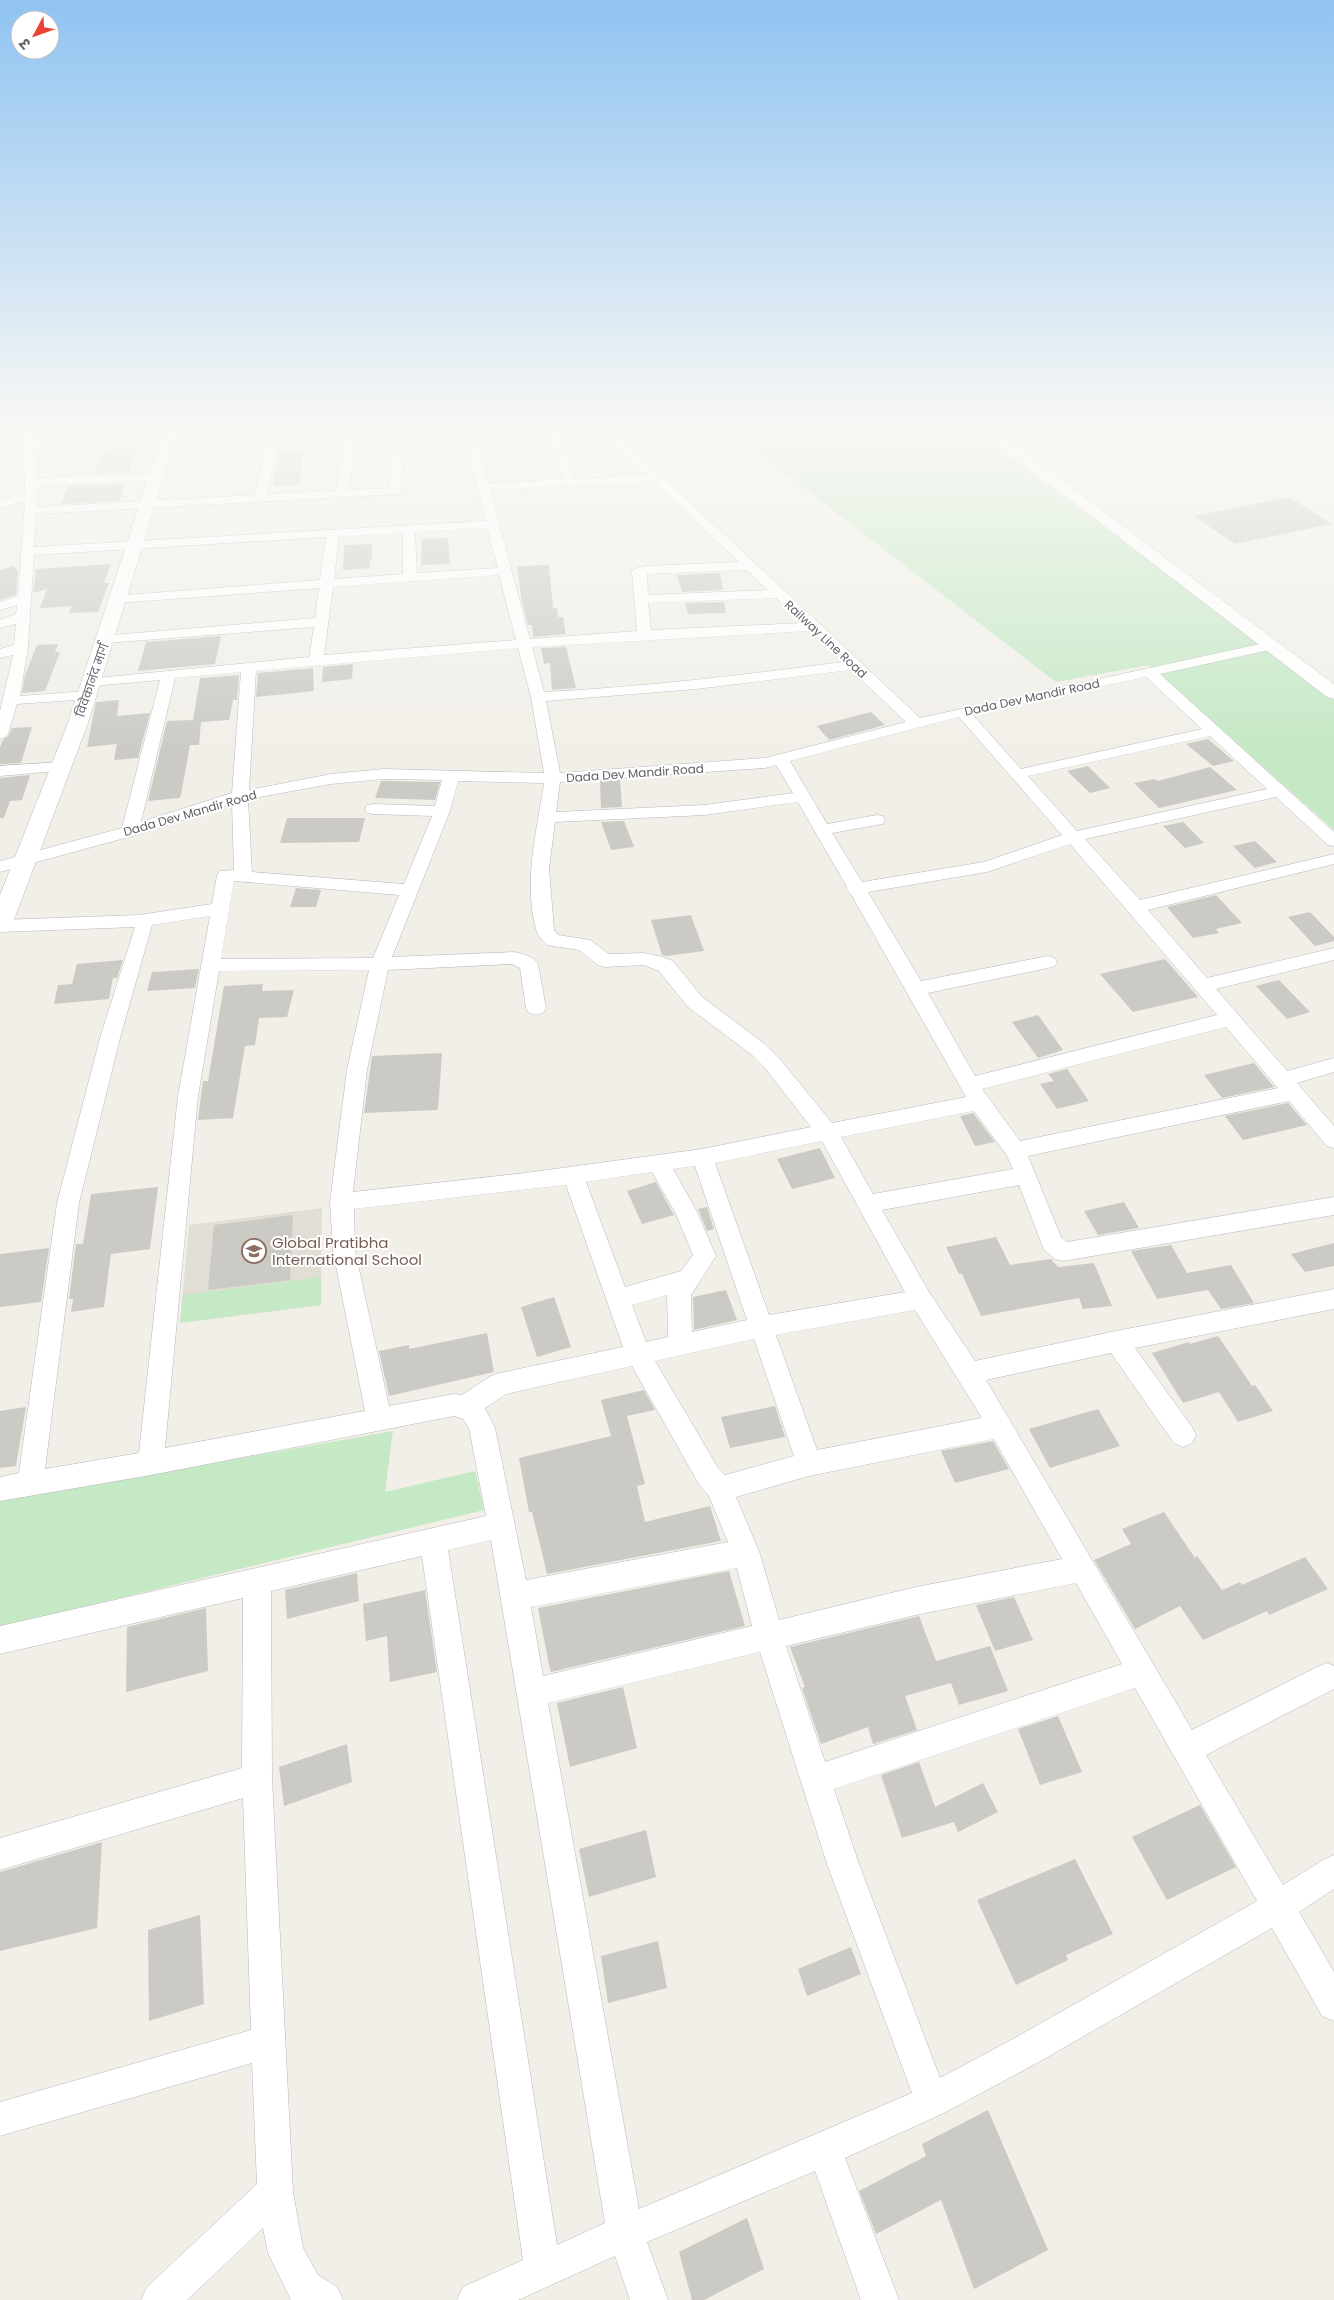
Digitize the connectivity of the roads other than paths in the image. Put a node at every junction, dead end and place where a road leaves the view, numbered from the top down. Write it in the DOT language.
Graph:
graph roads {
  1 [pos="29,537"];
  2 [pos="138,537"];
  3 [pos="291,537"];
  4 [pos="333,537"];
  5 [pos="409,537"];
  6 [pos="495,537"];
  7 [pos="719,537"];
  8 [pos="1127,537"];
  9 [pos="135,546"];
  10 [pos="28,552"];
  11 [pos="749,566"];
  12 [pos="504,571"];
  13 [pos="410,577"];
  14 [pos="328,583"];
  15 [pos="779,594"];
  16 [pos="727,595"];
  17 [pos="25,598"];
  18 [pos="642,599"];
  19 [pos="118,600"];
  20 [pos="0,606"];
  21 [pos="22,617"];
  22 [pos="321,622"];
  23 [pos="0,624"];
  24 [pos="814,627"];
  25 [pos="736,630"];
  26 [pos="644,636"];
  27 [pos="106,639"];
  28 [pos="524,643"];
  29 [pos="1269,646"];
  30 [pos="21,647"];
  31 [pos="0,654"];
  32 [pos="316,661"];
  33 [pos="854,665"];
  34 [pos="249,668"];
  35 [pos="1148,671"];
  36 [pos="169,675"];
  37 [pos="90,688"];
  38 [pos="1334,693"];
  39 [pos="538,697"];
  40 [pos="12,698"];
  41 [pos="962,712"];
  42 [pos="916,724"];
  43 [pos="1213,731"];
  44 [pos="0,734"];
  45 [pos="781,760"];
  46 [pos="62,767"];
  47 [pos="0,771"];
  48 [pos="452,774"];
  49 [pos="1018,774"];
  50 [pos="553,778"];
  51 [pos="1279,791"];
  52 [pos="240,796"];
  53 [pos="802,797"];
  54 [pos="372,809"];
  55 [pos="442,811"];
  56 [pos="549,818"];
  57 [pos="877,820"];
  58 [pos="130,830"];
  59 [pos="821,830"];
  60 [pos="1073,837"];
  61 [pos="1334,841"];
  62 [pos="25,859"];
  63 [pos="1334,859"];
  64 [pos="0,866"];
  65 [pos="243,876"];
  66 [pos="855,889"];
  67 [pos="408,890"];
  68 [pos="1135,907"];
  69 [pos="220,909"];
  70 [pos="139,921"];
  71 [pos="0,925"];
  72 [pos="1334,954"];
  73 [pos="1048,962"];
  74 [pos="380,964"];
  75 [pos="210,965"];
  76 [pos="1201,986"];
  77 [pos="916,989"];
  78 [pos="536,1008"];
  79 [pos="1229,1019"];
  80 [pos="1334,1065"];
  81 [pos="1288,1086"];
  82 [pos="975,1094"];
  83 [pos="827,1132"];
  84 [pos="1334,1140"];
  85 [pos="1015,1150"];
  86 [pos="702,1158"];
  87 [pos="658,1163"];
  88 [pos="573,1175"];
  89 [pos="1026,1175"];
  90 [pos="341,1202"];
  91 [pos="866,1204"];
  92 [pos="1334,1206"];
  93 [pos="689,1279"];
  94 [pos="619,1299"];
  95 [pos="921,1299"];
  96 [pos="1334,1299"];
  97 [pos="762,1327"];
  98 [pos="1116,1341"];
  99 [pos="681,1345"];
  100 [pos="638,1354"];
  101 [pos="969,1373"];
  102 [pos="466,1406"];
  103 [pos="379,1420"];
  104 [pos="1000,1426"];
  105 [pos="1184,1435"];
  106 [pos="151,1463"];
  107 [pos="808,1464"];
  108 [pos="30,1485"];
  109 [pos="0,1489"];
  110 [pos="720,1489"];
  111 [pos="501,1525"];
  112 [pos="433,1541"];
  113 [pos="747,1554"];
  114 [pos="1082,1568"];
  115 [pos="257,1581"];
  116 [pos="515,1596"];
  117 [pos="769,1636"];
  118 [pos="0,1640"];
  119 [pos="1142,1671"];
  120 [pos="1327,1676"];
  121 [pos="531,1692"];
  122 [pos="1186,1748"];
  123 [pos="257,1778"];
  124 [pos="816,1780"];
  125 [pos="0,1854"];
  126 [pos="1334,1871"];
  127 [pos="1278,1907"];
  128 [pos="1334,2004"];
  129 [pos="267,2042"];
  130 [pos="932,2101"];
  131 [pos="0,2119"];
  132 [pos="824,2148"];
  133 [pos="275,2192"];
  134 [pos="625,2233"];
  135 [pos="543,2270"];
  136 [pos="160,2300"];
  137 [pos="324,2300"];
  138 [pos="476,2300"];
  139 [pos="648,2300"];
  140 [pos="880,2300"];
  1 -- 10 [label="street"];
  2 -- 9 [label="street, विवेकानंद मार्ग"];
  3 -- 9 [label="street"];
  4 -- 14 [label="street"];
  5 -- 13 [label="street"];
  6 -- 12 [label="street"];
  7 -- 11 [label="street, Railway Line Road"];
  8 -- 29 [label="street"];
  9 -- 10 [label="street"];
  9 -- 19 [label="street, विवेकानंद मार्ग"];
  10 -- 17 [label="street"];
  11 -- 15 [label="street, Railway Line Road"];
  11 -- 18 [label="street"];
  12 -- 13 [label="street"];
  12 -- 28 [label="street"];
  13 -- 14 [label="street"];
  14 -- 19 [label="street"];
  14 -- 22 [label="street"];
  15 -- 16 [label="street"];
  15 -- 24 [label="street, Railway Line Road"];
  16 -- 18 [label="street"];
  16 -- 25 [label="street"];
  17 -- 20 [label="street"];
  17 -- 21 [label="street"];
  18 -- 26 [label="street"];
  19 -- 27 [label="street, विवेकानंद मार्ग"];
  21 -- 23 [label="street"];
  21 -- 30 [label="street"];
  22 -- 27 [label="street"];
  22 -- 32 [label="street"];
  24 -- 25 [label="street"];
  24 -- 33 [label="street, Railway Line Road"];
  25 -- 26 [label="street"];
  26 -- 28 [label="street"];
  27 -- 37 [label="street, विवेकानंद मार्ग"];
  28 -- 32 [label="street"];
  28 -- 39 [label="street"];
  29 -- 35 [label="street, Dada Dev Mandir Road"];
  29 -- 38 [label="street"];
  30 -- 31 [label="street"];
  30 -- 40 [label="street"];
  32 -- 34 [label="street"];
  33 -- 39 [label="street"];
  33 -- 42 [label="street, Railway Line Road"];
  34 -- 36 [label="street"];
  34 -- 52 [label="street"];
  35 -- 41 [label="street, Dada Dev Mandir Road"];
  35 -- 43 [label="street"];
  36 -- 37 [label="street"];
  36 -- 58 [label="street"];
  37 -- 40 [label="street"];
  37 -- 46 [label="street, विवेकानंद मार्ग"];
  39 -- 50 [label="street"];
  40 -- 44 [label="street"];
  41 -- 42 [label="street, Dada Dev Mandir Road"];
  41 -- 49 [label="street"];
  42 -- 45 [label="street, Dada Dev Mandir Road"];
  43 -- 49 [label="street"];
  43 -- 51 [label="street"];
  45 -- 50 [label="street, Dada Dev Mandir Road"];
  45 -- 53 [label="street"];
  46 -- 47 [label="street"];
  46 -- 62 [label="street, विवेकानंद मार्ग"];
  48 -- 50 [label="street, Dada Dev Mandir Road"];
  48 -- 52 [label="street, Dada Dev Mandir Road"];
  48 -- 55 [label="street"];
  49 -- 60 [label="street"];
  50 -- 56 [label="street"];
  51 -- 60 [label="street"];
  51 -- 61 [label="street"];
  52 -- 58 [label="street, Dada Dev Mandir Road"];
  52 -- 65 [label="street"];
  53 -- 56 [label="street"];
  53 -- 59 [label="street"];
  54 -- 55 [label="street"];
  55 -- 67 [label="street"];
  56 -- 83 [label="street"];
  57 -- 59 [label="street"];
  58 -- 62 [label="street, Dada Dev Mandir Road"];
  59 -- 66 [label="street"];
  60 -- 66 [label="street"];
  60 -- 68 [label="street"];
  62 -- 64 [label="street, Dada Dev Mandir Road"];
  62 -- 71 [label="street, विवेकानंद मार्ग"];
  63 -- 68 [label="street"];
  65 -- 67 [label="street"];
  65 -- 69 [label="street"];
  66 -- 77 [label="street"];
  67 -- 74 [label="street"];
  68 -- 76 [label="street"];
  69 -- 70 [label="street"];
  69 -- 75 [label="street"];
  70 -- 71 [label="street"];
  70 -- 108 [label="street"];
  72 -- 76 [label="street"];
  73 -- 77 [label="street"];
  74 -- 75 [label="street"];
  74 -- 78 [label="street"];
  74 -- 90 [label="street"];
  75 -- 106 [label="street"];
  76 -- 79 [label="street"];
  77 -- 82 [label="street"];
  79 -- 81 [label="street"];
  79 -- 82 [label="street"];
  80 -- 81 [label="street"];
  81 -- 84 [label="street"];
  81 -- 85 [label="street"];
  82 -- 83 [label="street"];
  82 -- 85 [label="street"];
  83 -- 86 [label="street"];
  83 -- 91 [label="street"];
  85 -- 89 [label="street"];
  86 -- 87 [label="street"];
  86 -- 97 [label="street"];
  87 -- 88 [label="street"];
  87 -- 93 [label="street"];
  88 -- 90 [label="street"];
  88 -- 94 [label="street"];
  89 -- 91 [label="street"];
  89 -- 92 [label="street"];
  90 -- 103 [label="street"];
  91 -- 95 [label="street"];
  93 -- 94 [label="street"];
  93 -- 99 [label="street"];
  94 -- 100 [label="street"];
  95 -- 97 [label="street"];
  95 -- 101 [label="street"];
  96 -- 98 [label="street"];
  97 -- 99 [label="street"];
  97 -- 107 [label="street"];
  98 -- 101 [label="street"];
  98 -- 105 [label="street"];
  99 -- 100 [label="street"];
  100 -- 102 [label="street"];
  100 -- 110 [label="street"];
  101 -- 104 [label="street"];
  102 -- 103 [label="street"];
  102 -- 111 [label="street"];
  103 -- 106 [label="street"];
  104 -- 107 [label="street"];
  104 -- 114 [label="street"];
  106 -- 108 [label="street"];
  107 -- 110 [label="street"];
  108 -- 109 [label="street"];
  110 -- 113 [label="street"];
  111 -- 112 [label="street"];
  111 -- 116 [label="street"];
  112 -- 115 [label="street"];
  112 -- 135 [label="street"];
  113 -- 116 [label="street"];
  113 -- 117 [label="street"];
  114 -- 117 [label="street"];
  114 -- 119 [label="street"];
  115 -- 118 [label="street"];
  115 -- 123 [label="street"];
  116 -- 121 [label="street"];
  117 -- 121 [label="street"];
  117 -- 124 [label="street"];
  119 -- 122 [label="street"];
  119 -- 124 [label="street"];
  120 -- 122 [label="street"];
  121 -- 134 [label="street"];
  122 -- 127 [label="street"];
  123 -- 125 [label="street"];
  123 -- 129 [label="street"];
  124 -- 130 [label="street"];
  126 -- 127 [label="street"];
  127 -- 128 [label="street"];
  127 -- 130 [label="street"];
  129 -- 131 [label="street"];
  129 -- 133 [label="street"];
  130 -- 132 [label="street"];
  132 -- 134 [label="street"];
  132 -- 140 [label="street"];
  133 -- 136 [label="street"];
  133 -- 137 [label="street"];
  134 -- 135 [label="street"];
  134 -- 139 [label="street"];
  135 -- 138 [label="street"];
}
